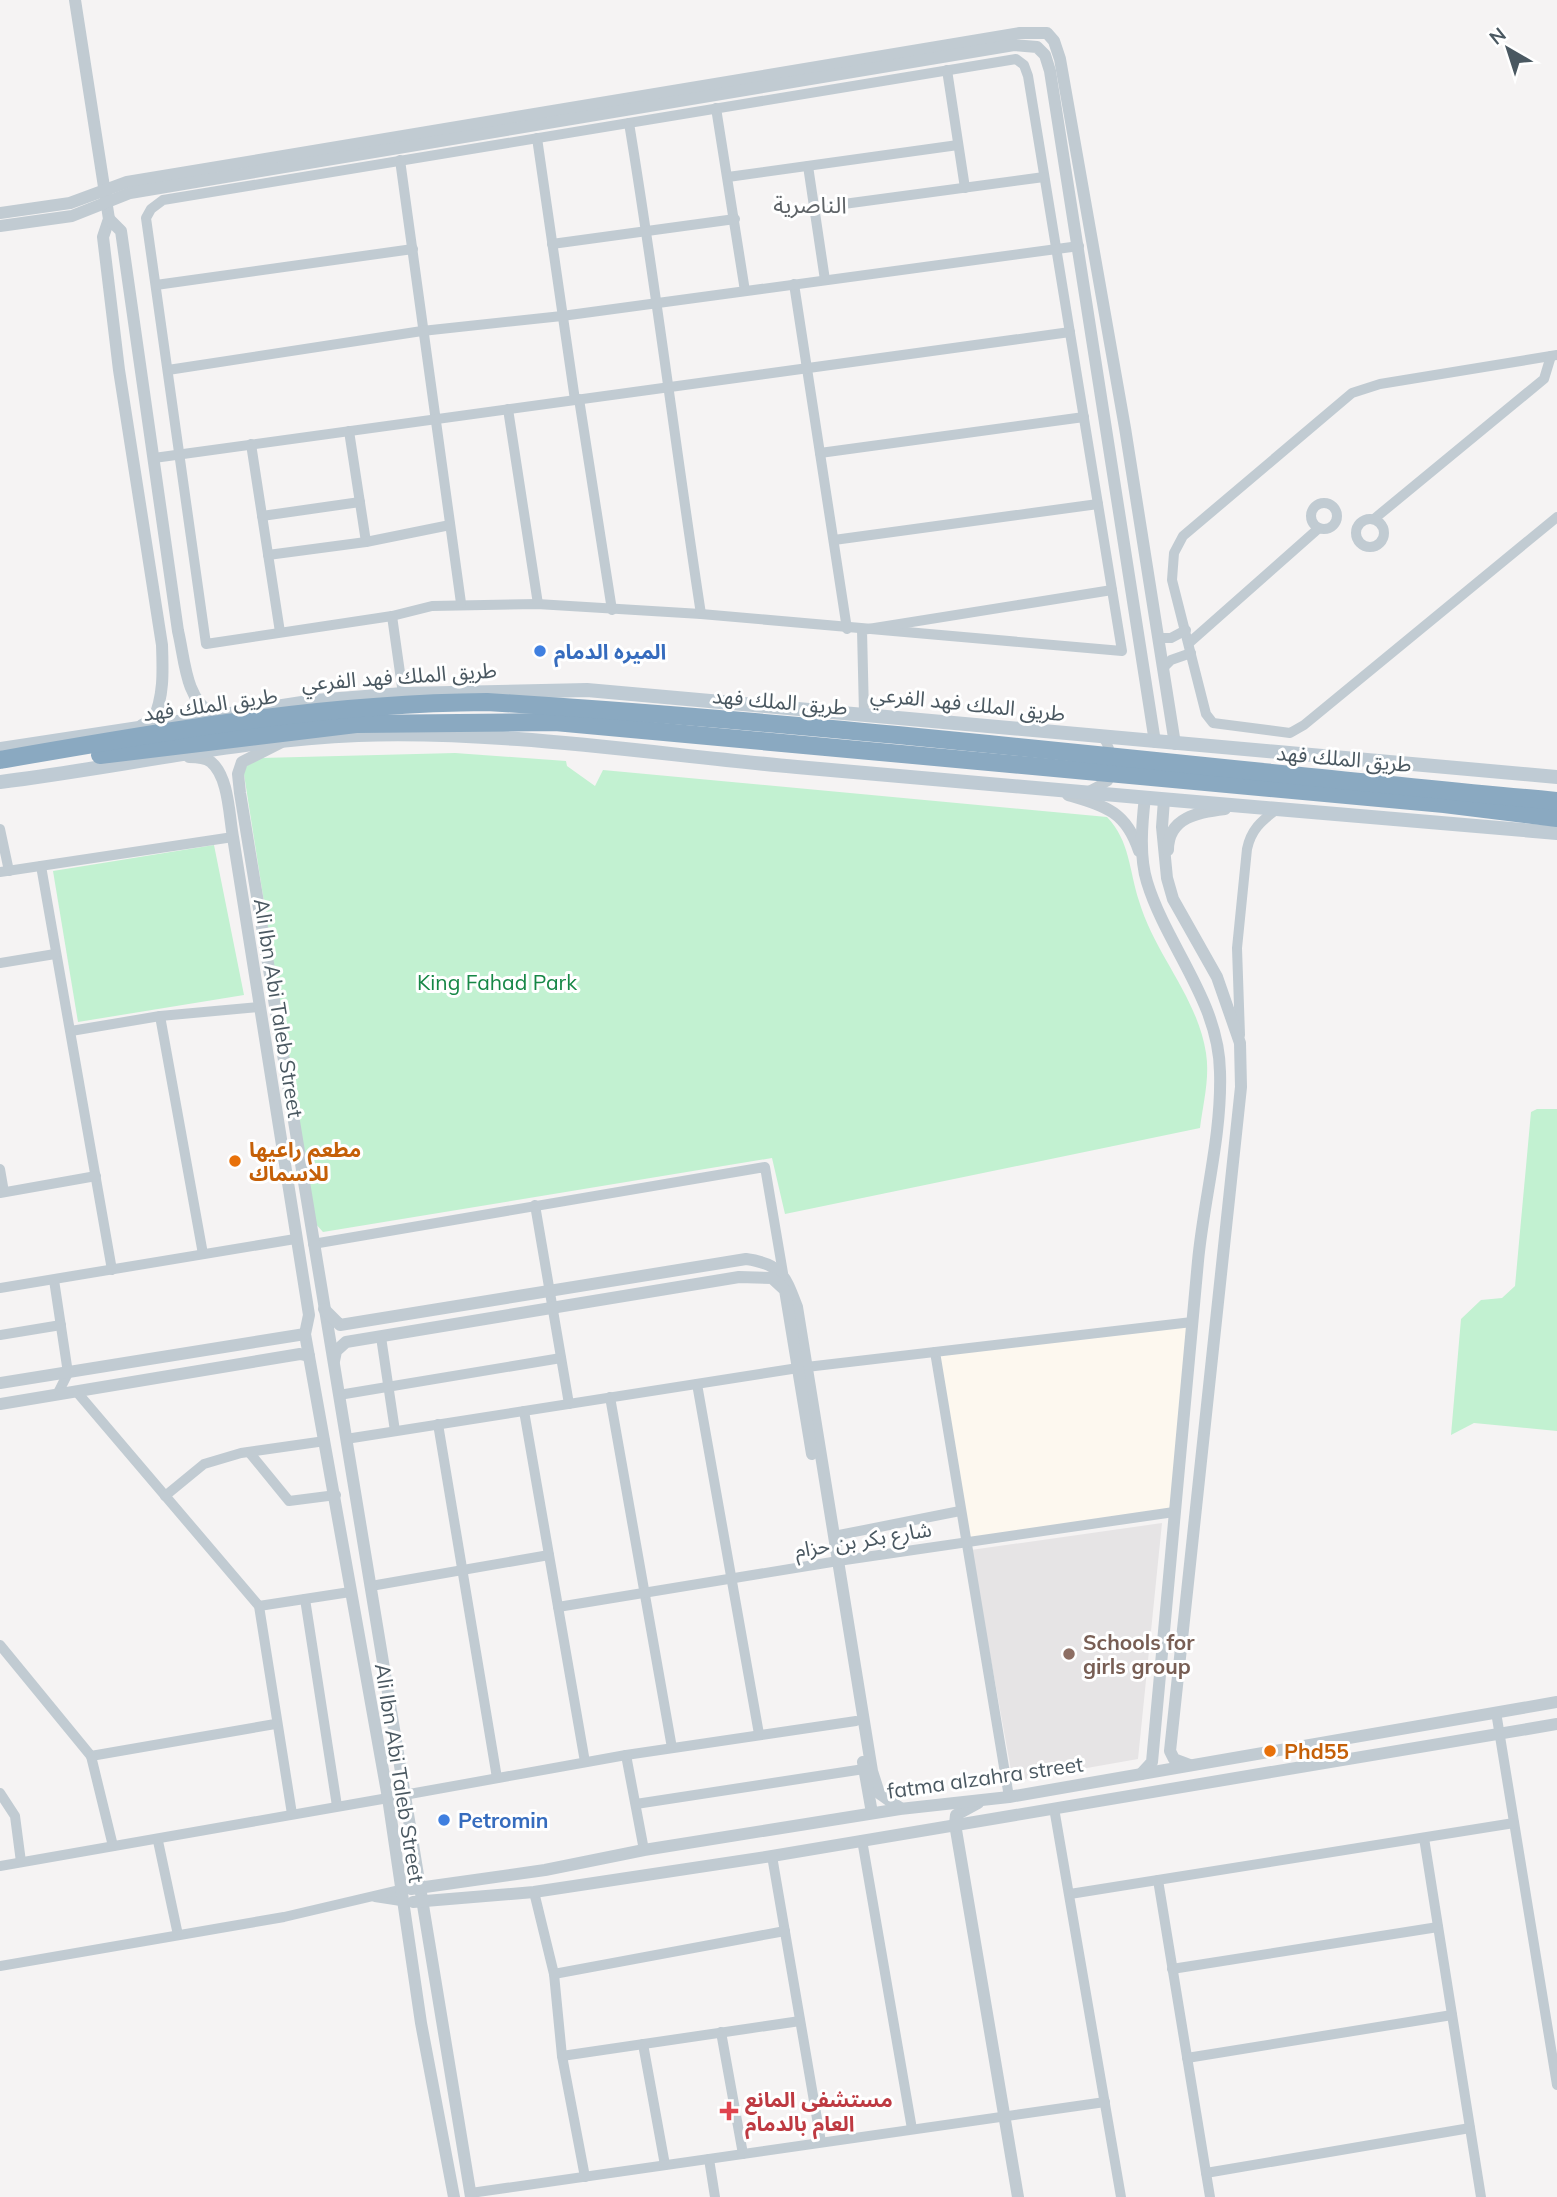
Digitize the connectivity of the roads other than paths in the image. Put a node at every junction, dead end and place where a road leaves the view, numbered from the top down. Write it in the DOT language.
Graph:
graph roads {
  1 [pos="75,0"];
  2 [pos="947,70"];
  3 [pos="716,108"];
  4 [pos="629,123"];
  5 [pos="537,138"];
  6 [pos="958,145"];
  7 [pos="400,160"];
  8 [pos="808,166"];
  9 [pos="728,177"];
  10 [pos="1044,177"];
  11 [pos="965,188"];
  12 [pos="106,196"];
  13 [pos="814,208"];
  14 [pos="0,213"];
  15 [pos="109,219"];
  16 [pos="734,219"];
  17 [pos="0,226"];
  18 [pos="647,231"];
  19 [pos="552,244"];
  20 [pos="1079,246"];
  21 [pos="1056,248"];
  22 [pos="413,249"];
  23 [pos="825,280"];
  24 [pos="794,284"];
  25 [pos="156,285"];
  26 [pos="746,291"];
  27 [pos="654,303"];
  28 [pos="562,316"];
  29 [pos="422,331"];
  30 [pos="1070,332"];
  31 [pos="1554,355"];
  32 [pos="807,368"];
  33 [pos="168,370"];
  34 [pos="667,387"];
  35 [pos="577,400"];
  36 [pos="508,409"];
  37 [pos="1084,417"];
  38 [pos="436,418"];
  39 [pos="349,431"];
  40 [pos="251,444"];
  41 [pos="820,453"];
  42 [pos="180,454"];
  43 [pos="154,458"];
  44 [pos="360,502"];
  45 [pos="1098,504"];
  46 [pos="262,516"];
  47 [pos="1557,517"];
  48 [pos="1374,519"];
  49 [pos="450,525"];
  50 [pos="1319,528"];
  51 [pos="834,540"];
  52 [pos="366,541"];
  53 [pos="268,555"];
  54 [pos="1112,590"];
  55 [pos="461,603"];
  56 [pos="538,604"];
  57 [pos="612,610"];
  58 [pos="701,614"];
  59 [pos="392,616"];
  60 [pos="847,629"];
  61 [pos="862,630"];
  62 [pos="1186,631"];
  63 [pos="280,632"];
  64 [pos="1158,638"];
  65 [pos="1190,648"];
  66 [pos="1163,668"];
  67 [pos="405,695"];
  68 [pos="605,709"];
  69 [pos="212,714"];
  70 [pos="304,714"];
  71 [pos="864,714"];
  72 [pos="555,722"];
  73 [pos="135,728"];
  74 [pos="359,735"];
  75 [pos="1103,737"];
  76 [pos="284,741"];
  77 [pos="1155,742"];
  78 [pos="1175,744"];
  79 [pos="0,749"];
  80 [pos="181,756"];
  81 [pos="0,760"];
  82 [pos="0,771"];
  83 [pos="1557,777"];
  84 [pos="0,782"];
  85 [pos="240,786"];
  86 [pos="1041,788"];
  87 [pos="223,789"];
  88 [pos="1088,792"];
  89 [pos="1145,797"];
  90 [pos="1164,800"];
  91 [pos="1557,801"];
  92 [pos="1241,807"];
  93 [pos="1276,810"];
  94 [pos="1557,818"];
  95 [pos="0,829"];
  96 [pos="1557,833"];
  97 [pos="233,837"];
  98 [pos="41,866"];
  99 [pos="4,872"];
  100 [pos="1146,878"];
  101 [pos="1167,878"];
  102 [pos="55,954"];
  103 [pos="0,963"];
  104 [pos="259,1007"];
  105 [pos="160,1016"];
  106 [pos="71,1031"];
  107 [pos="1240,1043"];
  108 [pos="0,1169"];
  109 [pos="96,1176"];
  110 [pos="2,1193"];
  111 [pos="535,1206"];
  112 [pos="295,1239"];
  113 [pos="313,1244"];
  114 [pos="203,1255"];
  115 [pos="113,1270"];
  116 [pos="783,1273"];
  117 [pos="54,1280"];
  118 [pos="0,1288"];
  119 [pos="551,1291"];
  120 [pos="323,1308"];
  121 [pos="552,1308"];
  122 [pos="1192,1322"];
  123 [pos="61,1325"];
  124 [pos="305,1334"];
  125 [pos="0,1335"];
  126 [pos="381,1337"];
  127 [pos="935,1352"];
  128 [pos="309,1356"];
  129 [pos="561,1358"];
  130 [pos="334,1365"];
  131 [pos="802,1368"];
  132 [pos="68,1373"];
  133 [pos="0,1384"];
  134 [pos="697,1384"];
  135 [pos="387,1385"];
  136 [pos="76,1391"];
  137 [pos="58,1393"];
  138 [pos="339,1395"];
  139 [pos="610,1398"];
  140 [pos="0,1404"];
  141 [pos="569,1404"];
  142 [pos="524,1411"];
  143 [pos="438,1424"];
  144 [pos="395,1431"];
  145 [pos="346,1438"];
  146 [pos="325,1441"];
  147 [pos="249,1452"];
  148 [pos="336,1495"];
  149 [pos="165,1496"];
  150 [pos="960,1511"];
  151 [pos="1174,1512"];
  152 [pos="834,1536"];
  153 [pos="965,1543"];
  154 [pos="549,1555"];
  155 [pos="834,1562"];
  156 [pos="462,1569"];
  157 [pos="732,1578"];
  158 [pos="371,1586"];
  159 [pos="350,1592"];
  160 [pos="642,1593"];
  161 [pos="305,1599"];
  162 [pos="259,1606"];
  163 [pos="558,1606"];
  164 [pos="0,1645"];
  165 [pos="1557,1702"];
  166 [pos="1496,1712"];
  167 [pos="856,1721"];
  168 [pos="275,1724"];
  169 [pos="1557,1724"];
  170 [pos="759,1734"];
  171 [pos="1500,1734"];
  172 [pos="672,1748"];
  173 [pos="626,1755"];
  174 [pos="91,1756"];
  175 [pos="585,1762"];
  176 [pos="1190,1765"];
  177 [pos="864,1769"];
  178 [pos="1141,1774"];
  179 [pos="497,1778"];
  180 [pos="0,1793"];
  181 [pos="404,1795"];
  182 [pos="1009,1797"];
  183 [pos="388,1798"];
  184 [pos="983,1800"];
  185 [pos="636,1804"];
  186 [pos="337,1806"];
  187 [pos="1054,1808"];
  188 [pos="901,1809"];
  189 [pos="872,1813"];
  190 [pos="292,1814"];
  191 [pos="1514,1823"];
  192 [pos="955,1824"];
  193 [pos="1424,1838"];
  194 [pos="862,1840"];
  195 [pos="158,1841"];
  196 [pos="113,1846"];
  197 [pos="644,1850"];
  198 [pos="772,1856"];
  199 [pos="21,1862"];
  200 [pos="0,1866"];
  201 [pos="545,1870"];
  202 [pos="1158,1880"];
  203 [pos="419,1888"];
  204 [pos="534,1892"];
  205 [pos="1070,1894"];
  206 [pos="400,1895"];
  207 [pos="421,1902"];
  208 [pos="1438,1927"];
  209 [pos="785,1931"];
  210 [pos="178,1935"];
  211 [pos="0,1964"];
  212 [pos="1172,1969"];
  213 [pos="554,1974"];
  214 [pos="1452,2015"];
  215 [pos="800,2021"];
  216 [pos="1552,2026"];
  217 [pos="722,2032"];
  218 [pos="643,2044"];
  219 [pos="562,2056"];
  220 [pos="1187,2057"];
  221 [pos="1557,2085"];
  222 [pos="1105,2102"];
  223 [pos="1006,2119"];
  224 [pos="1470,2128"];
  225 [pos="912,2129"];
  226 [pos="821,2142"];
  227 [pos="743,2154"];
  228 [pos="709,2159"];
  229 [pos="665,2165"];
  230 [pos="1206,2173"];
  231 [pos="585,2177"];
  232 [pos="471,2195"];
  233 [pos="454,2197"];
  234 [pos="715,2197"];
  235 [pos="1018,2197"];
  236 [pos="1121,2197"];
  237 [pos="1210,2197"];
  238 [pos="1481,2197"];
  1 -- 12 [label="street"];
  2 -- 3 [label="street"];
  2 -- 6 [label="street"];
  2 -- 10 [label="street"];
  3 -- 4 [label="street"];
  3 -- 9 [label="street"];
  4 -- 5 [label="street"];
  4 -- 18 [label="street"];
  5 -- 7 [label="street"];
  5 -- 19 [label="street"];
  6 -- 8 [label="street"];
  6 -- 11 [label="street"];
  7 -- 22 [label="street"];
  7 -- 25 [label="street"];
  8 -- 9 [label="street"];
  8 -- 13 [label="street"];
  9 -- 16 [label="street"];
  10 -- 11 [label="street"];
  10 -- 21 [label="street"];
  11 -- 13 [label="street"];
  12 -- 14 [label="street"];
  12 -- 15 [label="street"];
  12 -- 17 [label="street"];
  12 -- 20 [label="street"];
  12 -- 64 [label="street"];
  13 -- 23 [label="street"];
  15 -- 43 [label="street"];
  15 -- 73 [label="street"];
  16 -- 18 [label="street"];
  16 -- 26 [label="street"];
  18 -- 19 [label="street"];
  18 -- 27 [label="street"];
  19 -- 28 [label="street"];
  20 -- 21 [label="street"];
  20 -- 77 [label="street"];
  21 -- 23 [label="street"];
  21 -- 30 [label="street"];
  22 -- 25 [label="street"];
  22 -- 29 [label="street"];
  23 -- 24 [label="street"];
  24 -- 26 [label="street"];
  24 -- 32 [label="street"];
  25 -- 33 [label="street"];
  26 -- 27 [label="street"];
  27 -- 28 [label="street"];
  27 -- 34 [label="street"];
  28 -- 29 [label="street"];
  28 -- 35 [label="street"];
  29 -- 33 [label="street"];
  29 -- 38 [label="street"];
  30 -- 32 [label="street"];
  30 -- 37 [label="street"];
  31 -- 48 [label="street"];
  31 -- 62 [label="street"];
  32 -- 34 [label="street"];
  32 -- 41 [label="street"];
  33 -- 42 [label="street"];
  34 -- 35 [label="street"];
  34 -- 58 [label="street"];
  35 -- 36 [label="street"];
  35 -- 57 [label="street"];
  36 -- 38 [label="street"];
  36 -- 56 [label="street"];
  37 -- 41 [label="street"];
  37 -- 45 [label="street"];
  38 -- 39 [label="street"];
  38 -- 49 [label="street"];
  39 -- 40 [label="street"];
  39 -- 44 [label="street"];
  40 -- 42 [label="street"];
  40 -- 46 [label="street"];
  41 -- 51 [label="street"];
  42 -- 43 [label="street"];
  42 -- 63 [label="street"];
  43 -- 69 [label="street"];
  44 -- 46 [label="street"];
  44 -- 52 [label="street"];
  45 -- 51 [label="street"];
  45 -- 54 [label="street"];
  46 -- 53 [label="street"];
  47 -- 65 [label="street"];
  49 -- 52 [label="street"];
  49 -- 55 [label="street"];
  50 -- 65 [label="street"];
  51 -- 60 [label="street"];
  52 -- 53 [label="street"];
  53 -- 63 [label="street"];
  54 -- 61 [label="street"];
  54 -- 61 [label="street"];
  55 -- 56 [label="street"];
  55 -- 59 [label="street"];
  56 -- 57 [label="street"];
  57 -- 58 [label="street"];
  58 -- 60 [label="street"];
  59 -- 63 [label="street"];
  59 -- 67 [label="street"];
  60 -- 61 [label="street"];
  61 -- 71 [label="street"];
  62 -- 64 [label="street"];
  62 -- 65 [label="street"];
  64 -- 66 [label="street"];
  65 -- 66 [label="street"];
  66 -- 78 [label="street"];
  67 -- 68 [label="highway"];
  67 -- 69 [label="main road, طريق الملك فهد الفرعي"];
  67 -- 70 [label="highway"];
  67 -- 71 [label="main road, طريق الملك فهد الفرعي"];
  68 -- 70 [label="highway, طريق الملك فهد"];
  68 -- 91 [label="highway, طريق الملك فهد"];
  69 -- 73 [label="main road, طريق الملك فهد الفرعي"];
  70 -- 81 [label="highway, طريق الملك فهد"];
  71 -- 75 [label="main road, طريق الملك فهد الفرعي"];
  72 -- 74 [label="highway"];
  72 -- 82 [label="highway, طريق الملك فهد"];
  72 -- 94 [label="highway, طريق الملك فهد"];
  73 -- 79 [label="main road, طريق الملك فهد الفرعي"];
  74 -- 76 [label="main road"];
  74 -- 86 [label="main road"];
  75 -- 77 [label="main road, طريق الملك فهد الفرعي"];
  75 -- 88 [label="street"];
  76 -- 80 [label="main road"];
  76 -- 85 [label="street"];
  77 -- 78 [label="main road, طريق الملك فهد الفرعي"];
  77 -- 89 [label="main road"];
  78 -- 83 [label="main road, طريق الملك فهد الفرعي"];
  78 -- 90 [label="main road"];
  80 -- 84 [label="main road"];
  80 -- 87 [label="street, Ali Ibn Abi Taleb Street"];
  85 -- 87 [label="street"];
  85 -- 113 [label="street, Ali Ibn Abi Taleb Street"];
  86 -- 88 [label="main road"];
  86 -- 100 [label="street"];
  87 -- 97 [label="street, Ali Ibn Abi Taleb Street"];
  88 -- 89 [label="main road"];
  89 -- 90 [label="main road"];
  89 -- 100 [label="street"];
  90 -- 92 [label="main road"];
  90 -- 101 [label="street"];
  92 -- 93 [label="main road"];
  92 -- 101 [label="street"];
  93 -- 96 [label="main road"];
  93 -- 107 [label="street"];
  95 -- 99 [label="street"];
  97 -- 98 [label="street"];
  97 -- 104 [label="street, Ali Ibn Abi Taleb Street"];
  98 -- 99 [label="street"];
  98 -- 102 [label="street"];
  100 -- 122 [label="street"];
  101 -- 107 [label="street"];
  102 -- 103 [label="street"];
  102 -- 106 [label="street"];
  104 -- 105 [label="street"];
  104 -- 112 [label="street, Ali Ibn Abi Taleb Street"];
  105 -- 106 [label="street"];
  105 -- 114 [label="street"];
  106 -- 109 [label="street"];
  107 -- 176 [label="street"];
  108 -- 110 [label="street"];
  109 -- 110 [label="street"];
  109 -- 115 [label="street"];
  111 -- 113 [label="street"];
  111 -- 116 [label="street"];
  111 -- 119 [label="street"];
  112 -- 114 [label="street"];
  112 -- 124 [label="street, Ali Ibn Abi Taleb Street"];
  113 -- 120 [label="street, Ali Ibn Abi Taleb Street"];
  114 -- 115 [label="street"];
  115 -- 117 [label="street"];
  116 -- 119 [label="street"];
  116 -- 131 [label="street"];
  117 -- 118 [label="street"];
  117 -- 123 [label="street"];
  119 -- 120 [label="street"];
  119 -- 121 [label="street"];
  120 -- 130 [label="street, Ali Ibn Abi Taleb Street"];
  121 -- 126 [label="street"];
  121 -- 129 [label="street"];
  121 -- 131 [label="street"];
  122 -- 127 [label="street"];
  122 -- 151 [label="street"];
  123 -- 125 [label="street"];
  123 -- 132 [label="street"];
  124 -- 128 [label="street, Ali Ibn Abi Taleb Street"];
  124 -- 132 [label="street"];
  126 -- 130 [label="street"];
  126 -- 135 [label="street"];
  127 -- 131 [label="street"];
  127 -- 150 [label="street"];
  128 -- 136 [label="street"];
  128 -- 146 [label="street, Ali Ibn Abi Taleb Street"];
  129 -- 135 [label="street"];
  129 -- 141 [label="street"];
  130 -- 138 [label="street, Ali Ibn Abi Taleb Street"];
  131 -- 134 [label="street"];
  131 -- 152 [label="street"];
  131 -- 155 [label="street"];
  132 -- 133 [label="street"];
  132 -- 137 [label="street"];
  134 -- 139 [label="street"];
  134 -- 157 [label="street"];
  135 -- 138 [label="street"];
  135 -- 144 [label="street"];
  136 -- 137 [label="street"];
  136 -- 149 [label="street"];
  137 -- 140 [label="street"];
  138 -- 145 [label="street, Ali Ibn Abi Taleb Street"];
  139 -- 141 [label="street"];
  139 -- 160 [label="street"];
  141 -- 142 [label="street"];
  142 -- 143 [label="street"];
  142 -- 154 [label="street"];
  143 -- 144 [label="street"];
  143 -- 156 [label="street"];
  144 -- 145 [label="street"];
  145 -- 158 [label="street, Ali Ibn Abi Taleb Street"];
  146 -- 147 [label="street"];
  146 -- 148 [label="street, Ali Ibn Abi Taleb Street"];
  147 -- 148 [label="street"];
  147 -- 149 [label="street"];
  148 -- 159 [label="street, Ali Ibn Abi Taleb Street"];
  149 -- 162 [label="street"];
  150 -- 152 [label="street"];
  150 -- 153 [label="street"];
  151 -- 153 [label="street, شارع بكر بن حزام"];
  151 -- 178 [label="street"];
  152 -- 155 [label="street"];
  153 -- 155 [label="street, شارع بكر بن حزام"];
  153 -- 182 [label="street"];
  154 -- 156 [label="street"];
  154 -- 163 [label="street"];
  155 -- 157 [label="street, شارع بكر بن حزام"];
  155 -- 167 [label="street"];
  155 -- 188 [label="street"];
  156 -- 158 [label="street"];
  156 -- 179 [label="street"];
  157 -- 160 [label="street, شارع بكر بن حزام"];
  157 -- 170 [label="street"];
  158 -- 181 [label="street, Ali Ibn Abi Taleb Street"];
  159 -- 161 [label="street"];
  159 -- 183 [label="street, Ali Ibn Abi Taleb Street"];
  160 -- 163 [label="street, شارع بكر بن حزام"];
  160 -- 172 [label="street"];
  161 -- 162 [label="street"];
  161 -- 186 [label="street"];
  162 -- 168 [label="street"];
  163 -- 175 [label="street"];
  164 -- 174 [label="street"];
  165 -- 166 [label="street, fatma alzahra street"];
  166 -- 171 [label="street"];
  166 -- 176 [label="street, fatma alzahra street"];
  167 -- 170 [label="street"];
  167 -- 177 [label="street"];
  168 -- 174 [label="street"];
  168 -- 190 [label="street"];
  169 -- 171 [label="street"];
  170 -- 172 [label="street"];
  171 -- 187 [label="street"];
  171 -- 191 [label="street"];
  172 -- 173 [label="street"];
  173 -- 175 [label="street"];
  173 -- 185 [label="street"];
  174 -- 196 [label="street"];
  175 -- 179 [label="street"];
  176 -- 178 [label="street, fatma alzahra street"];
  177 -- 185 [label="street"];
  177 -- 189 [label="street"];
  178 -- 182 [label="street, fatma alzahra street"];
  179 -- 181 [label="street"];
  180 -- 199 [label="street"];
  181 -- 203 [label="street, Ali Ibn Abi Taleb Street"];
  182 -- 184 [label="street, fatma alzahra street"];
  183 -- 186 [label="street"];
  183 -- 206 [label="street, Ali Ibn Abi Taleb Street"];
  184 -- 188 [label="street, fatma alzahra street"];
  184 -- 192 [label="street"];
  185 -- 197 [label="street"];
  186 -- 190 [label="street"];
  187 -- 192 [label="street"];
  187 -- 205 [label="street"];
  188 -- 189 [label="street, fatma alzahra street"];
  189 -- 197 [label="street, fatma alzahra street"];
  190 -- 195 [label="street"];
  191 -- 193 [label="street"];
  191 -- 216 [label="street"];
  192 -- 194 [label="street"];
  192 -- 223 [label="street"];
  193 -- 202 [label="street"];
  193 -- 208 [label="street"];
  194 -- 198 [label="street"];
  194 -- 225 [label="street"];
  195 -- 196 [label="street"];
  195 -- 210 [label="street"];
  196 -- 199 [label="street"];
  197 -- 201 [label="street, fatma alzahra street"];
  198 -- 204 [label="street"];
  198 -- 209 [label="street"];
  199 -- 200 [label="street"];
  201 -- 203 [label="street, fatma alzahra street"];
  201 -- 204 [label="street"];
  202 -- 205 [label="street"];
  202 -- 212 [label="street"];
  203 -- 206 [label="street, fatma alzahra street"];
  203 -- 207 [label="street, Ali Ibn Abi Taleb Street"];
  204 -- 207 [label="street"];
  204 -- 213 [label="street"];
  205 -- 222 [label="street"];
  206 -- 207 [label="street"];
  206 -- 210 [label="street"];
  206 -- 233 [label="street, Ali Ibn Abi Taleb Street"];
  207 -- 232 [label="street, Ali Ibn Abi Taleb Street"];
  208 -- 212 [label="street"];
  208 -- 214 [label="street"];
  209 -- 213 [label="street"];
  209 -- 215 [label="street"];
  210 -- 211 [label="street"];
  212 -- 220 [label="street"];
  213 -- 219 [label="street"];
  214 -- 220 [label="street"];
  214 -- 224 [label="street"];
  215 -- 217 [label="street"];
  215 -- 226 [label="street"];
  216 -- 221 [label="street"];
  217 -- 218 [label="street"];
  217 -- 227 [label="street"];
  218 -- 219 [label="street"];
  218 -- 229 [label="street"];
  219 -- 231 [label="street"];
  220 -- 230 [label="street"];
  222 -- 223 [label="street"];
  222 -- 236 [label="street"];
  223 -- 225 [label="street"];
  223 -- 235 [label="street"];
  224 -- 230 [label="street"];
  224 -- 238 [label="street"];
  225 -- 226 [label="street"];
  226 -- 227 [label="street"];
  227 -- 228 [label="street"];
  228 -- 229 [label="street"];
  228 -- 234 [label="street"];
  229 -- 231 [label="street"];
  230 -- 237 [label="street"];
  231 -- 232 [label="street"];
}
